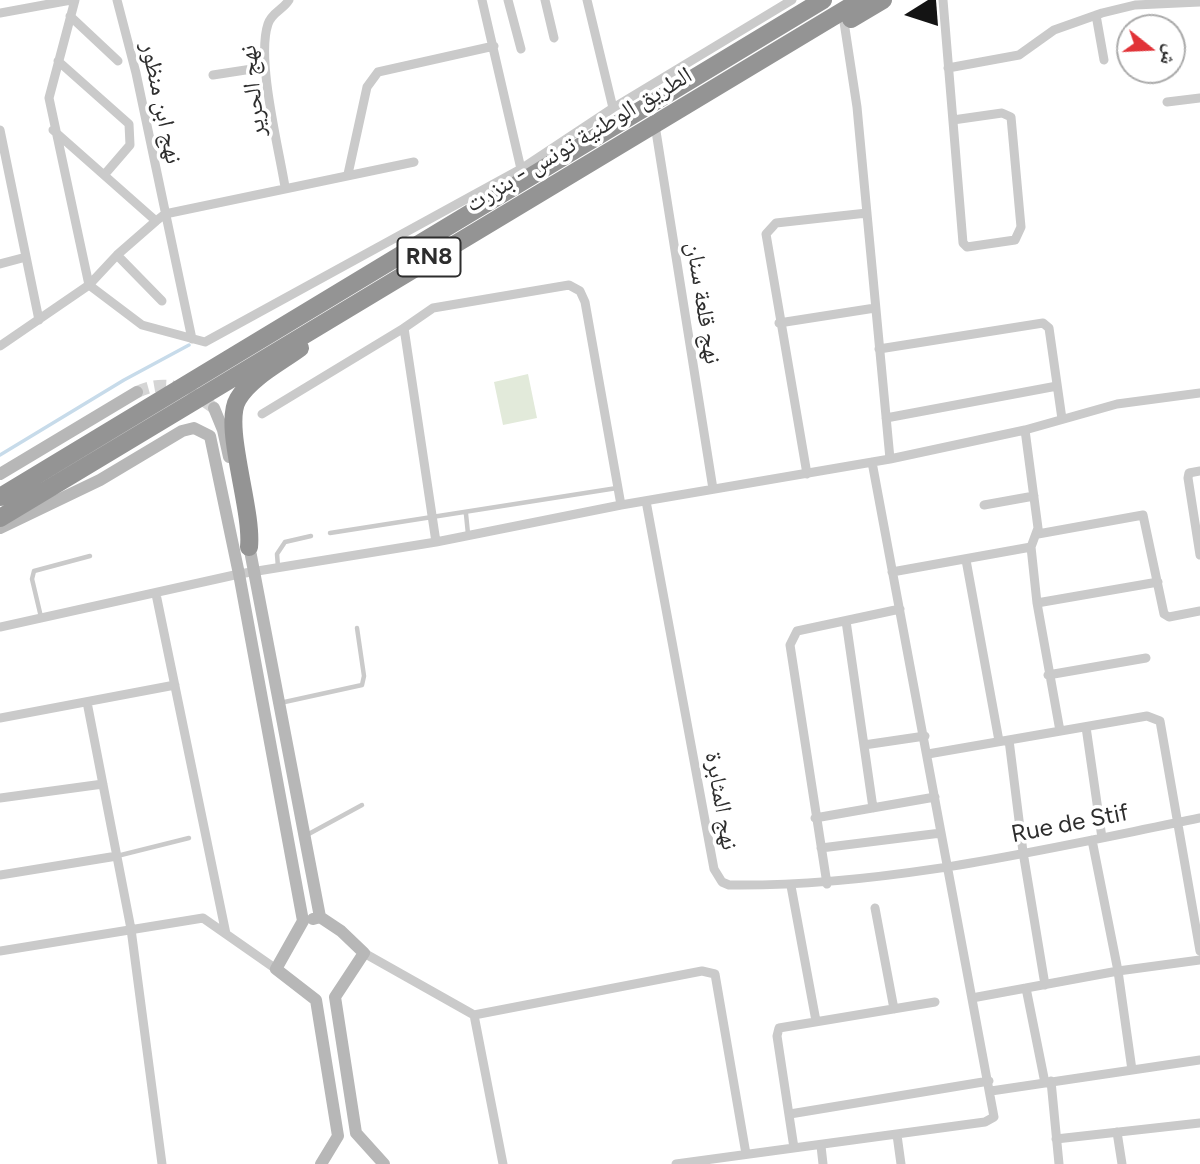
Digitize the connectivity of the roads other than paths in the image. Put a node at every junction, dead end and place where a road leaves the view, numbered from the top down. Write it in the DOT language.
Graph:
graph roads {
  1 [pos="117,0"];
  2 [pos="289,0"];
  3 [pos="482,0"];
  4 [pos="508,0"];
  5 [pos="545,0"];
  6 [pos="587,0"];
  7 [pos="792,0"];
  8 [pos="823,0"];
  9 [pos="861,0"];
  10 [pos="883,0"];
  11 [pos="943,0"];
  12 [pos="71,1"];
  13 [pos="1200,2"];
  14 [pos="0,13"];
  15 [pos="1096,15"];
  16 [pos="70,16"];
  17 [pos="844,23"];
  18 [pos="554,38"];
  19 [pos="494,46"];
  20 [pos="521,49"];
  21 [pos="1104,60"];
  22 [pos="58,61"];
  23 [pos="118,61"];
  24 [pos="265,67"];
  25 [pos="948,68"];
  26 [pos="213,75"];
  27 [pos="698,98"];
  28 [pos="1200,98"];
  29 [pos="1167,102"];
  30 [pos="612,108"];
  31 [pos="953,120"];
  32 [pos="654,123"];
  33 [pos="0,130"];
  34 [pos="53,130"];
  35 [pos="414,162"];
  36 [pos="521,169"];
  37 [pos="105,174"];
  38 [pos="348,174"];
  39 [pos="285,187"];
  40 [pos="867,213"];
  41 [pos="165,214"];
  42 [pos="156,221"];
  43 [pos="117,255"];
  44 [pos="26,257"];
  45 [pos="0,264"];
  46 [pos="413,267"];
  47 [pos="89,285"];
  48 [pos="162,301"];
  49 [pos="875,309"];
  50 [pos="39,320"];
  51 [pos="779,323"];
  52 [pos="404,328"];
  53 [pos="321,332"];
  54 [pos="192,339"];
  55 [pos="0,346"];
  56 [pos="878,349"];
  57 [pos="1057,386"];
  58 [pos="136,392"];
  59 [pos="1200,393"];
  60 [pos="214,408"];
  61 [pos="262,414"];
  62 [pos="886,418"];
  63 [pos="1062,419"];
  64 [pos="1026,430"];
  65 [pos="890,459"];
  66 [pos="872,462"];
  67 [pos="1200,471"];
  68 [pos="0,474"];
  69 [pos="807,474"];
  70 [pos="618,488"];
  71 [pos="713,489"];
  72 [pos="1034,496"];
  73 [pos="0,497"];
  74 [pos="646,501"];
  75 [pos="621,505"];
  76 [pos="984,505"];
  77 [pos="466,514"];
  78 [pos="433,520"];
  79 [pos="3,523"];
  80 [pos="1198,533"];
  81 [pos="330,534"];
  82 [pos="1038,534"];
  83 [pos="311,536"];
  84 [pos="469,536"];
  85 [pos="436,542"];
  86 [pos="249,547"];
  87 [pos="1031,547"];
  88 [pos="1200,555"];
  89 [pos="90,556"];
  90 [pos="966,560"];
  91 [pos="278,568"];
  92 [pos="254,571"];
  93 [pos="892,572"];
  94 [pos="239,574"];
  95 [pos="1158,582"];
  96 [pos="156,594"];
  97 [pos="1037,603"];
  98 [pos="900,609"];
  99 [pos="1200,611"];
  100 [pos="41,618"];
  101 [pos="846,621"];
  102 [pos="0,626"];
  103 [pos="356,628"];
  104 [pos="1146,658"];
  105 [pos="1048,675"];
  106 [pos="175,685"];
  107 [pos="88,702"];
  108 [pos="280,704"];
  109 [pos="0,718"];
  110 [pos="1086,727"];
  111 [pos="1060,731"];
  112 [pos="925,736"];
  113 [pos="1004,741"];
  114 [pos="864,745"];
  115 [pos="928,754"];
  116 [pos="103,784"];
  117 [pos="935,797"];
  118 [pos="0,798"];
  119 [pos="362,805"];
  120 [pos="873,808"];
  121 [pos="815,818"];
  122 [pos="1200,818"];
  123 [pos="1177,822"];
  124 [pos="941,832"];
  125 [pos="304,836"];
  126 [pos="190,838"];
  127 [pos="1097,839"];
  128 [pos="821,848"];
  129 [pos="1023,852"];
  130 [pos="117,856"];
  131 [pos="946,867"];
  132 [pos="0,875"];
  133 [pos="828,884"];
  134 [pos="791,886"];
  135 [pos="875,908"];
  136 [pos="320,918"];
  137 [pos="303,921"];
  138 [pos="131,929"];
  139 [pos="226,934"];
  140 [pos="0,951"];
  141 [pos="1200,951"];
  142 [pos="364,953"];
  143 [pos="1200,960"];
  144 [pos="276,969"];
  145 [pos="1118,971"];
  146 [pos="1045,985"];
  147 [pos="1026,988"];
  148 [pos="335,998"];
  149 [pos="972,998"];
  150 [pos="316,1000"];
  151 [pos="935,1002"];
  152 [pos="894,1009"];
  153 [pos="474,1015"];
  154 [pos="816,1021"];
  155 [pos="1200,1060"];
  156 [pos="1132,1070"];
  157 [pos="989,1081"];
  158 [pos="1048,1082"];
  159 [pos="991,1091"];
  160 [pos="790,1114"];
  161 [pos="1200,1123"];
  162 [pos="1117,1132"];
  163 [pos="356,1133"];
  164 [pos="897,1135"];
  165 [pos="338,1136"];
  166 [pos="1056,1139"];
  167 [pos="821,1146"];
  168 [pos="794,1148"];
  169 [pos="746,1154"];
  170 [pos="162,1164"];
  171 [pos="321,1164"];
  172 [pos="384,1164"];
  173 [pos="503,1164"];
  174 [pos="676,1164"];
  175 [pos="823,1164"];
  176 [pos="901,1164"];
  177 [pos="1059,1164"];
  178 [pos="1122,1164"];
  1 -- 41 [label="street, نهج ابن منظور"];
  2 -- 24 [label="street, نهج الحرير"];
  3 -- 19 [label="street"];
  4 -- 20 [label="street"];
  5 -- 18 [label="street"];
  6 -- 30 [label="street"];
  7 -- 30 [label="street"];
  8 -- 73 [label="highway, الطريق الوطنية تونس - بنزرت / RN8"];
  9 -- 27 [label="highway, الطريق الوطنية تونس - بنزرت / RN8"];
  10 -- 17 [label="highway"];
  11 -- 25 [label="street"];
  12 -- 14 [label="street"];
  12 -- 16 [label="street"];
  13 -- 15 [label="street"];
  15 -- 21 [label="street"];
  15 -- 25 [label="street"];
  16 -- 22 [label="street"];
  16 -- 23 [label="street"];
  17 -- 27 [label="highway, RN8"];
  17 -- 40 [label="street"];
  19 -- 36 [label="street"];
  19 -- 38 [label="street"];
  22 -- 34 [label="street"];
  22 -- 37 [label="street"];
  24 -- 26 [label="street"];
  24 -- 39 [label="street, نهج الحرير"];
  25 -- 31 [label="street"];
  27 -- 32 [label="highway, الطريق الوطنية تونس - بنزرت / RN8"];
  28 -- 29 [label="street"];
  30 -- 36 [label="street"];
  31 -- 31 [label="street"];
  32 -- 46 [label="highway, الطريق الوطنية تونس - بنزرت / RN8"];
  32 -- 71 [label="street, نهج قلعة سنان"];
  33 -- 44 [label="street"];
  34 -- 37 [label="street"];
  34 -- 47 [label="street"];
  35 -- 38 [label="street"];
  36 -- 54 [label="street"];
  37 -- 42 [label="street"];
  38 -- 39 [label="street"];
  39 -- 41 [label="street"];
  40 -- 49 [label="street"];
  40 -- 51 [label="street"];
  41 -- 42 [label="street"];
  41 -- 54 [label="street, نهج ابن منظور"];
  42 -- 43 [label="street"];
  43 -- 47 [label="street"];
  43 -- 48 [label="street"];
  44 -- 45 [label="street"];
  44 -- 50 [label="street"];
  46 -- 53 [label="highway, RN8"];
  46 -- 79 [label="highway, الطريق الوطنية تونس - بنزرت / RN8"];
  47 -- 50 [label="street"];
  47 -- 54 [label="street"];
  49 -- 51 [label="street"];
  49 -- 56 [label="street"];
  50 -- 55 [label="street"];
  51 -- 69 [label="street"];
  52 -- 61 [label="street"];
  52 -- 70 [label="street"];
  52 -- 78 [label="street"];
  53 -- 79 [label="highway, RN8"];
  53 -- 86 [label="highway, RN8"];
  56 -- 57 [label="street"];
  56 -- 62 [label="street"];
  57 -- 62 [label="street"];
  57 -- 63 [label="street"];
  58 -- 68 [label="street"];
  59 -- 63 [label="street"];
  60 -- 86 [label="street"];
  62 -- 65 [label="street"];
  63 -- 64 [label="street"];
  64 -- 65 [label="street"];
  64 -- 72 [label="street"];
  65 -- 66 [label="street"];
  66 -- 69 [label="street"];
  66 -- 93 [label="street"];
  67 -- 80 [label="street"];
  69 -- 71 [label="street"];
  70 -- 75 [label="street"];
  70 -- 77 [label="lane"];
  71 -- 74 [label="street"];
  72 -- 76 [label="street"];
  72 -- 82 [label="street"];
  74 -- 75 [label="street"];
  74 -- 134 [label="street, نهج المثابرة"];
  75 -- 84 [label="street"];
  77 -- 78 [label="lane"];
  77 -- 84 [label="lane"];
  78 -- 81 [label="lane"];
  78 -- 85 [label="street"];
  79 -- 94 [label="street"];
  80 -- 88 [label="street"];
  82 -- 87 [label="street"];
  82 -- 95 [label="street"];
  83 -- 91 [label="lane"];
  84 -- 85 [label="street"];
  85 -- 91 [label="street"];
  86 -- 92 [label="street"];
  87 -- 90 [label="street"];
  87 -- 97 [label="street"];
  89 -- 100 [label="lane"];
  90 -- 93 [label="street"];
  90 -- 113 [label="street"];
  91 -- 92 [label="street"];
  92 -- 94 [label="street"];
  92 -- 108 [label="street"];
  93 -- 98 [label="street"];
  94 -- 96 [label="street"];
  94 -- 137 [label="street"];
  95 -- 97 [label="street"];
  95 -- 99 [label="street"];
  96 -- 100 [label="street"];
  96 -- 106 [label="street"];
  97 -- 105 [label="street"];
  98 -- 101 [label="street"];
  98 -- 112 [label="street"];
  100 -- 102 [label="street"];
  101 -- 114 [label="street"];
  101 -- 121 [label="street"];
  103 -- 108 [label="lane"];
  104 -- 105 [label="street"];
  105 -- 111 [label="street"];
  106 -- 107 [label="street"];
  106 -- 139 [label="street"];
  107 -- 109 [label="street"];
  107 -- 116 [label="street"];
  108 -- 125 [label="street"];
  110 -- 111 [label="street"];
  110 -- 123 [label="street"];
  110 -- 127 [label="street"];
  111 -- 113 [label="street"];
  112 -- 114 [label="street"];
  112 -- 115 [label="street"];
  113 -- 115 [label="street"];
  113 -- 129 [label="street"];
  114 -- 120 [label="street"];
  115 -- 117 [label="street"];
  116 -- 118 [label="street"];
  116 -- 130 [label="street"];
  117 -- 120 [label="street"];
  117 -- 124 [label="street"];
  119 -- 125 [label="lane"];
  120 -- 121 [label="street"];
  121 -- 128 [label="street"];
  122 -- 123 [label="street, Rue de Stif"];
  123 -- 127 [label="street, Rue de Stif"];
  123 -- 141 [label="street"];
  124 -- 128 [label="street"];
  124 -- 131 [label="street"];
  125 -- 136 [label="street"];
  126 -- 130 [label="lane"];
  127 -- 129 [label="street, Rue de Stif"];
  127 -- 145 [label="street"];
  128 -- 133 [label="street"];
  129 -- 131 [label="street, Rue de Stif"];
  129 -- 146 [label="street"];
  130 -- 132 [label="street"];
  130 -- 138 [label="street"];
  131 -- 133 [label="street, نهج المثابرة"];
  131 -- 149 [label="street"];
  133 -- 134 [label="street, نهج المثابرة"];
  134 -- 154 [label="street"];
  135 -- 152 [label="street"];
  136 -- 137 [label="street"];
  136 -- 142 [label="street"];
  137 -- 144 [label="street"];
  138 -- 139 [label="street"];
  138 -- 140 [label="street"];
  138 -- 170 [label="street"];
  139 -- 144 [label="street"];
  142 -- 148 [label="street"];
  142 -- 153 [label="street"];
  143 -- 145 [label="street"];
  144 -- 150 [label="street"];
  145 -- 146 [label="street"];
  145 -- 156 [label="street"];
  146 -- 147 [label="street"];
  147 -- 149 [label="street"];
  147 -- 158 [label="street"];
  148 -- 150 [label="street"];
  148 -- 163 [label="street"];
  149 -- 157 [label="street"];
  150 -- 165 [label="street"];
  151 -- 152 [label="street"];
  152 -- 154 [label="street"];
  153 -- 169 [label="street"];
  153 -- 173 [label="street"];
  154 -- 160 [label="street"];
  155 -- 156 [label="street"];
  156 -- 158 [label="street"];
  157 -- 159 [label="street"];
  157 -- 160 [label="street"];
  158 -- 159 [label="street"];
  158 -- 166 [label="street"];
  159 -- 164 [label="street"];
  160 -- 168 [label="street"];
  161 -- 162 [label="street"];
  162 -- 166 [label="street"];
  162 -- 178 [label="street"];
  163 -- 165 [label="street"];
  163 -- 172 [label="street"];
  164 -- 167 [label="street"];
  164 -- 176 [label="street"];
  165 -- 171 [label="street"];
  166 -- 177 [label="street"];
  167 -- 168 [label="street"];
  167 -- 175 [label="street"];
  168 -- 169 [label="street"];
  169 -- 174 [label="street"];
}
